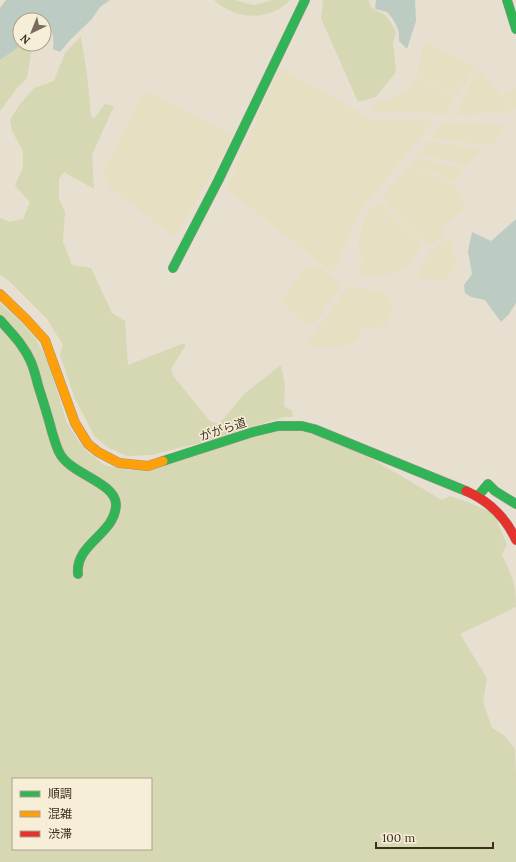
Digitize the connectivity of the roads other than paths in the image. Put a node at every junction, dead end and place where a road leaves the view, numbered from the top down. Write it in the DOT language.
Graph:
graph roads {
  1 [pos="305,0"];
  2 [pos="507,0"];
  3 [pos="516,29"];
  4 [pos="173,268"];
  5 [pos="0,294"];
  6 [pos="0,320"];
  7 [pos="478,496"];
  8 [pos="516,504"];
  9 [pos="516,540"];
  10 [pos="78,574"];
  1 -- 4 [label="street"];
  2 -- 3 [label="street"];
  5 -- 7 [label="street, ががら道"];
  6 -- 10 [label="street"];
  7 -- 8 [label="street"];
  7 -- 9 [label="street, ががら道"];
}
